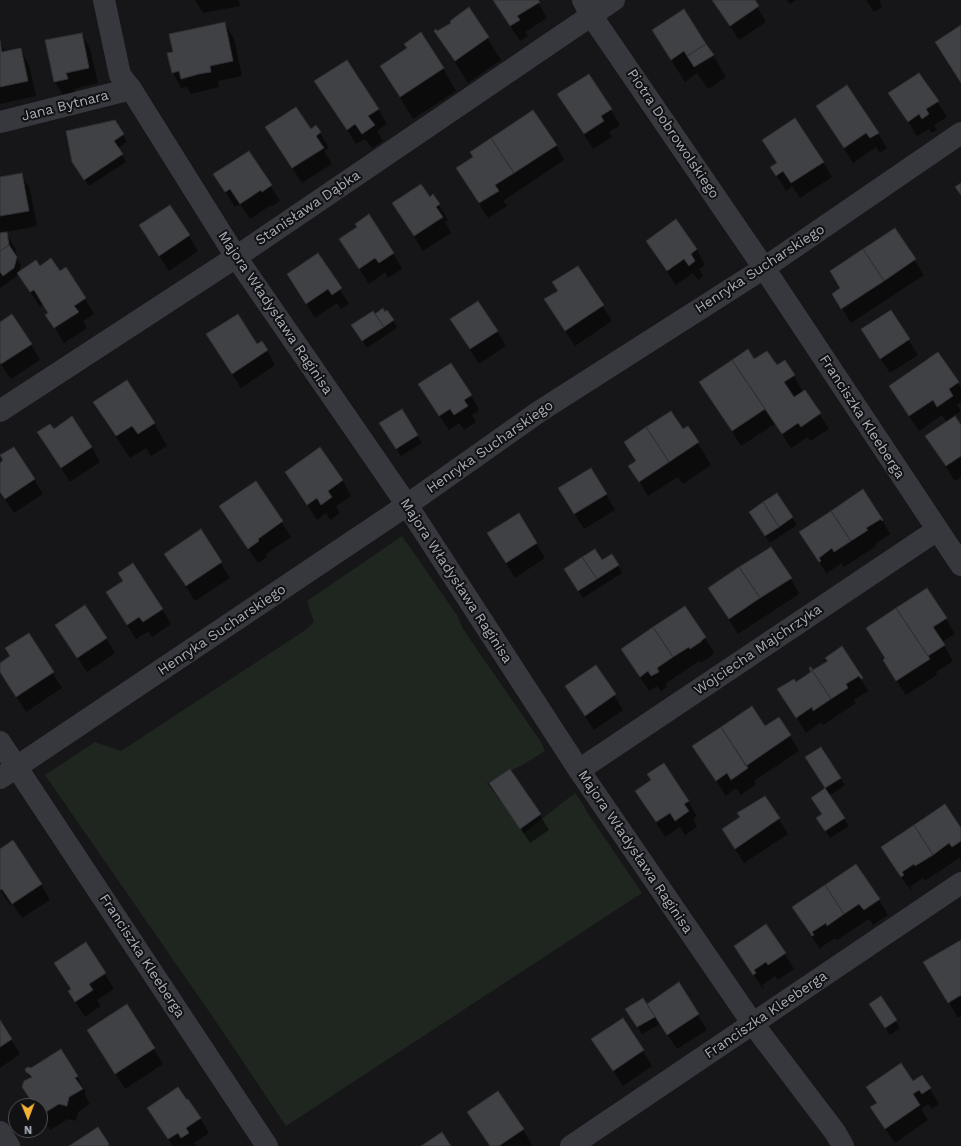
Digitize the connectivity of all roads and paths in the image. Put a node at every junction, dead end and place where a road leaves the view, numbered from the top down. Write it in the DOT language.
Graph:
graph roads {
  1 [pos="104,0"];
  2 [pos="614,0"];
  3 [pos="587,7"];
  4 [pos="131,89"];
  5 [pos="0,122"];
  6 [pos="961,133"];
  7 [pos="236,257"];
  8 [pos="764,268"];
  9 [pos="0,411"];
  10 [pos="407,505"];
  11 [pos="937,530"];
  12 [pos="961,565"];
  13 [pos="0,742"];
  14 [pos="579,770"];
  15 [pos="8,772"];
  16 [pos="961,883"];
  17 [pos="753,1024"];
  18 [pos="0,1132"];
  19 [pos="9,1146"];
  20 [pos="267,1146"];
  21 [pos="571,1146"];
  22 [pos="843,1146"];
  1 -- 4 [label="street, Majora Władysława Raginisa"];
  2 -- 3 [label="street, Stanisława Dąbka"];
  3 -- 7 [label="street, Stanisława Dąbka"];
  3 -- 8 [label="street, Piotra Dobrowolskiego"];
  4 -- 5 [label="street, Jana Bytnara"];
  4 -- 7 [label="street, Majora Władysława Raginisa"];
  6 -- 8 [label="street, Henryka Sucharskiego"];
  7 -- 9 [label="street, Stanisława Dąbka"];
  7 -- 10 [label="street, Majora Władysława Raginisa"];
  8 -- 10 [label="street, Henryka Sucharskiego"];
  8 -- 11 [label="street, Franciszka Kleeberga"];
  10 -- 14 [label="street, Majora Władysława Raginisa"];
  10 -- 15 [label="street, Henryka Sucharskiego"];
  11 -- 12 [label="street, Franciszka Kleeberga"];
  11 -- 14 [label="street, Wojciecha Majchrzyka"];
  13 -- 15 [label="street, Franciszka Kleeberga"];
  14 -- 17 [label="street, Majora Władysława Raginisa"];
  15 -- 20 [label="street, Franciszka Kleeberga"];
  16 -- 17 [label="street, Franciszka Kleeberga"];
  17 -- 21 [label="street, Franciszka Kleeberga"];
  17 -- 22 [label="street, Majora Władysława Raginisa"];
  18 -- 19 [label="street"];
}
